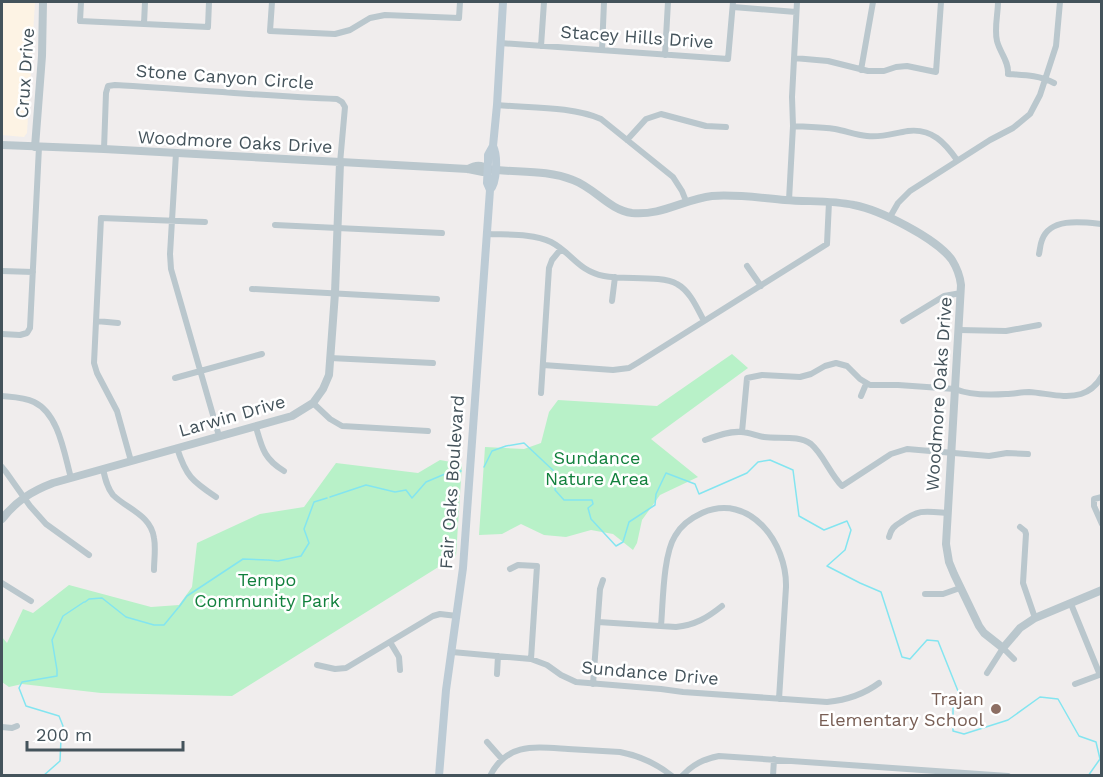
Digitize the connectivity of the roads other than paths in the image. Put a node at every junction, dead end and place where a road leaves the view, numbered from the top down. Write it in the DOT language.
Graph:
graph roads {
  1 [pos="43,2"];
  2 [pos="81,2"];
  3 [pos="145,2"];
  4 [pos="209,2"];
  5 [pos="272,2"];
  6 [pos="460,2"];
  7 [pos="503,2"];
  8 [pos="544,2"];
  9 [pos="604,2"];
  10 [pos="668,2"];
  11 [pos="797,2"];
  12 [pos="873,2"];
  13 [pos="941,2"];
  14 [pos="998,2"];
  15 [pos="1060,2"];
  16 [pos="733,4"];
  17 [pos="796,12"];
  18 [pos="144,24"];
  19 [pos="500,43"];
  20 [pos="541,46"];
  21 [pos="602,50"];
  22 [pos="665,55"];
  23 [pos="794,58"];
  24 [pos="861,70"];
  25 [pos="1045,78"];
  26 [pos="1054,83"];
  27 [pos="497,105"];
  28 [pos="793,126"];
  29 [pos="726,127"];
  30 [pos="627,140"];
  31 [pos="2,145"];
  32 [pos="37,147"];
  33 [pos="104,149"];
  34 [pos="176,153"];
  35 [pos="957,160"];
  36 [pos="340,163"];
  37 [pos="491,170"];
  38 [pos="789,200"];
  39 [pos="686,201"];
  40 [pos="829,202"];
  41 [pos="890,217"];
  42 [pos="173,221"];
  43 [pos="205,222"];
  44 [pos="1101,224"];
  45 [pos="274,225"];
  46 [pos="338,228"];
  47 [pos="442,233"];
  48 [pos="487,234"];
  49 [pos="561,249"];
  50 [pos="1039,255"];
  51 [pos="747,266"];
  52 [pos="2,271"];
  53 [pos="33,273"];
  54 [pos="615,277"];
  55 [pos="761,286"];
  56 [pos="252,289"];
  57 [pos="335,293"];
  58 [pos="962,293"];
  59 [pos="437,299"];
  60 [pos="612,302"];
  61 [pos="96,321"];
  62 [pos="704,321"];
  63 [pos="903,321"];
  64 [pos="118,322"];
  65 [pos="1039,325"];
  66 [pos="959,330"];
  67 [pos="2,334"];
  68 [pos="262,354"];
  69 [pos="330,358"];
  70 [pos="433,363"];
  71 [pos="543,365"];
  72 [pos="200,371"];
  73 [pos="1101,376"];
  74 [pos="175,378"];
  75 [pos="866,384"];
  76 [pos="955,388"];
  77 [pos="541,393"];
  78 [pos="2,396"];
  79 [pos="861,396"];
  80 [pos="313,403"];
  81 [pos="256,427"];
  82 [pos="428,431"];
  83 [pos="742,432"];
  84 [pos="219,436"];
  85 [pos="705,440"];
  86 [pos="177,448"];
  87 [pos="951,452"];
  88 [pos="1028,454"];
  89 [pos="131,460"];
  90 [pos="2,467"];
  91 [pos="103,469"];
  92 [pos="284,471"];
  93 [pos="71,478"];
  94 [pos="24,497"];
  95 [pos="216,497"];
  96 [pos="1101,497"];
  97 [pos="947,513"];
  98 [pos="2,519"];
  99 [pos="1101,524"];
  100 [pos="1020,527"];
  101 [pos="889,537"];
  102 [pos="89,555"];
  103 [pos="154,570"];
  104 [pos="510,570"];
  105 [pos="603,580"];
  106 [pos="2,583"];
  107 [pos="960,588"];
  108 [pos="1101,590"];
  109 [pos="926,594"];
  110 [pos="31,601"];
  111 [pos="1071,604"];
  112 [pos="722,606"];
  113 [pos="457,616"];
  114 [pos="1035,618"];
  115 [pos="598,622"];
  116 [pos="661,626"];
  117 [pos="390,642"];
  118 [pos="1004,648"];
  119 [pos="452,652"];
  120 [pos="498,656"];
  121 [pos="531,658"];
  122 [pos="1014,659"];
  123 [pos="317,665"];
  124 [pos="400,670"];
  125 [pos="987,673"];
  126 [pos="497,674"];
  127 [pos="1101,674"];
  128 [pos="879,683"];
  129 [pos="593,684"];
  130 [pos="1075,684"];
  131 [pos="779,699"];
  132 [pos="17,726"];
  133 [pos="2,727"];
  134 [pos="487,742"];
  135 [pos="502,759"];
  136 [pos="774,759"];
  137 [pos="439,776"];
  138 [pos="490,776"];
  139 [pos="672,776"];
  140 [pos="682,776"];
  141 [pos="773,776"];
  142 [pos="1008,776"];
  1 -- 32 [label="street, Crux Drive"];
  2 -- 18 [label="street"];
  3 -- 18 [label="street"];
  4 -- 18 [label="street"];
  5 -- 6 [label="street"];
  7 -- 19 [label="main road, Fair Oaks Boulevard"];
  8 -- 20 [label="street"];
  9 -- 21 [label="street"];
  10 -- 22 [label="street"];
  11 -- 17 [label="street"];
  12 -- 24 [label="street"];
  13 -- 24 [label="street"];
  14 -- 25 [label="street"];
  15 -- 25 [label="street"];
  16 -- 17 [label="street, Stacey Hills Drive"];
  16 -- 22 [label="street, Stacey Hills Drive"];
  17 -- 23 [label="street"];
  19 -- 20 [label="street, Stacey Hills Drive"];
  19 -- 27 [label="main road, Fair Oaks Boulevard"];
  20 -- 21 [label="street, Stacey Hills Drive"];
  21 -- 22 [label="street, Stacey Hills Drive"];
  23 -- 24 [label="street"];
  23 -- 28 [label="street"];
  25 -- 26 [label="street"];
  25 -- 35 [label="street"];
  27 -- 30 [label="street"];
  27 -- 37 [label="main road, Fair Oaks Boulevard"];
  28 -- 35 [label="street"];
  28 -- 38 [label="street"];
  29 -- 30 [label="street"];
  30 -- 39 [label="street"];
  31 -- 32 [label="street, Woodmore Oaks Drive"];
  32 -- 33 [label="street, Woodmore Oaks Drive"];
  32 -- 53 [label="street"];
  33 -- 34 [label="street, Woodmore Oaks Drive"];
  33 -- 36 [label="street, Stone Canyon Circle"];
  34 -- 36 [label="street, Woodmore Oaks Drive"];
  34 -- 42 [label="street"];
  35 -- 41 [label="street"];
  36 -- 37 [label="street, Woodmore Oaks Drive"];
  36 -- 46 [label="street, Larwin Drive"];
  37 -- 39 [label="street, Woodmore Oaks Drive"];
  37 -- 48 [label="main road, Fair Oaks Boulevard"];
  38 -- 39 [label="street, Woodmore Oaks Drive"];
  38 -- 40 [label="street, Woodmore Oaks Drive"];
  40 -- 41 [label="street, Woodmore Oaks Drive"];
  40 -- 55 [label="street"];
  41 -- 58 [label="street, Woodmore Oaks Drive"];
  42 -- 43 [label="street"];
  42 -- 61 [label="street"];
  42 -- 72 [label="street"];
  44 -- 50 [label="street"];
  45 -- 46 [label="street"];
  46 -- 47 [label="street"];
  46 -- 57 [label="street, Larwin Drive"];
  48 -- 49 [label="street"];
  48 -- 113 [label="main road, Fair Oaks Boulevard"];
  49 -- 54 [label="street"];
  49 -- 71 [label="street"];
  51 -- 55 [label="street"];
  52 -- 53 [label="street"];
  53 -- 67 [label="street"];
  54 -- 60 [label="street"];
  54 -- 62 [label="street"];
  55 -- 62 [label="street"];
  56 -- 57 [label="street"];
  57 -- 59 [label="street"];
  57 -- 69 [label="street, Larwin Drive"];
  58 -- 63 [label="street"];
  58 -- 66 [label="street, Woodmore Oaks Drive"];
  61 -- 64 [label="street"];
  61 -- 89 [label="street"];
  62 -- 71 [label="street"];
  65 -- 66 [label="street"];
  66 -- 76 [label="street, Woodmore Oaks Drive"];
  68 -- 72 [label="street"];
  69 -- 70 [label="street"];
  69 -- 80 [label="street, Larwin Drive"];
  71 -- 77 [label="street"];
  72 -- 74 [label="street"];
  72 -- 84 [label="street"];
  73 -- 76 [label="street"];
  75 -- 76 [label="street"];
  75 -- 79 [label="street"];
  75 -- 83 [label="street"];
  76 -- 87 [label="street, Woodmore Oaks Drive"];
  78 -- 93 [label="street"];
  80 -- 81 [label="street, Larwin Drive"];
  80 -- 82 [label="street"];
  81 -- 84 [label="street, Larwin Drive"];
  81 -- 92 [label="street"];
  83 -- 85 [label="street"];
  83 -- 87 [label="street"];
  84 -- 86 [label="street, Larwin Drive"];
  86 -- 89 [label="street, Larwin Drive"];
  86 -- 95 [label="street"];
  87 -- 88 [label="street"];
  87 -- 97 [label="street, Woodmore Oaks Drive"];
  89 -- 91 [label="street, Larwin Drive"];
  90 -- 94 [label="street"];
  91 -- 93 [label="street, Larwin Drive"];
  91 -- 103 [label="street"];
  93 -- 94 [label="street, Larwin Drive"];
  94 -- 98 [label="street, Larwin Drive"];
  94 -- 102 [label="street"];
  96 -- 99 [label="street"];
  97 -- 101 [label="street"];
  97 -- 107 [label="street, Woodmore Oaks Drive"];
  100 -- 114 [label="street"];
  104 -- 121 [label="street"];
  105 -- 115 [label="street"];
  106 -- 110 [label="street"];
  107 -- 109 [label="street"];
  107 -- 118 [label="street, Woodmore Oaks Drive"];
  108 -- 111 [label="street"];
  111 -- 114 [label="street"];
  111 -- 127 [label="street"];
  112 -- 116 [label="street"];
  113 -- 117 [label="street"];
  113 -- 119 [label="main road, Fair Oaks Boulevard"];
  114 -- 118 [label="street"];
  115 -- 116 [label="street"];
  115 -- 129 [label="street"];
  116 -- 131 [label="street"];
  117 -- 123 [label="street"];
  117 -- 124 [label="street"];
  118 -- 122 [label="street"];
  118 -- 125 [label="street"];
  119 -- 120 [label="street, Sundance Drive"];
  119 -- 137 [label="main road, Fair Oaks Boulevard"];
  120 -- 121 [label="street, Sundance Drive"];
  120 -- 126 [label="street"];
  121 -- 129 [label="street, Sundance Drive"];
  127 -- 130 [label="street"];
  128 -- 131 [label="street, Sundance Drive"];
  129 -- 131 [label="street, Sundance Drive"];
  132 -- 133 [label="street"];
  134 -- 135 [label="street"];
  135 -- 138 [label="street"];
  135 -- 139 [label="street"];
  136 -- 140 [label="street"];
  136 -- 141 [label="street"];
  136 -- 142 [label="street"];
}
